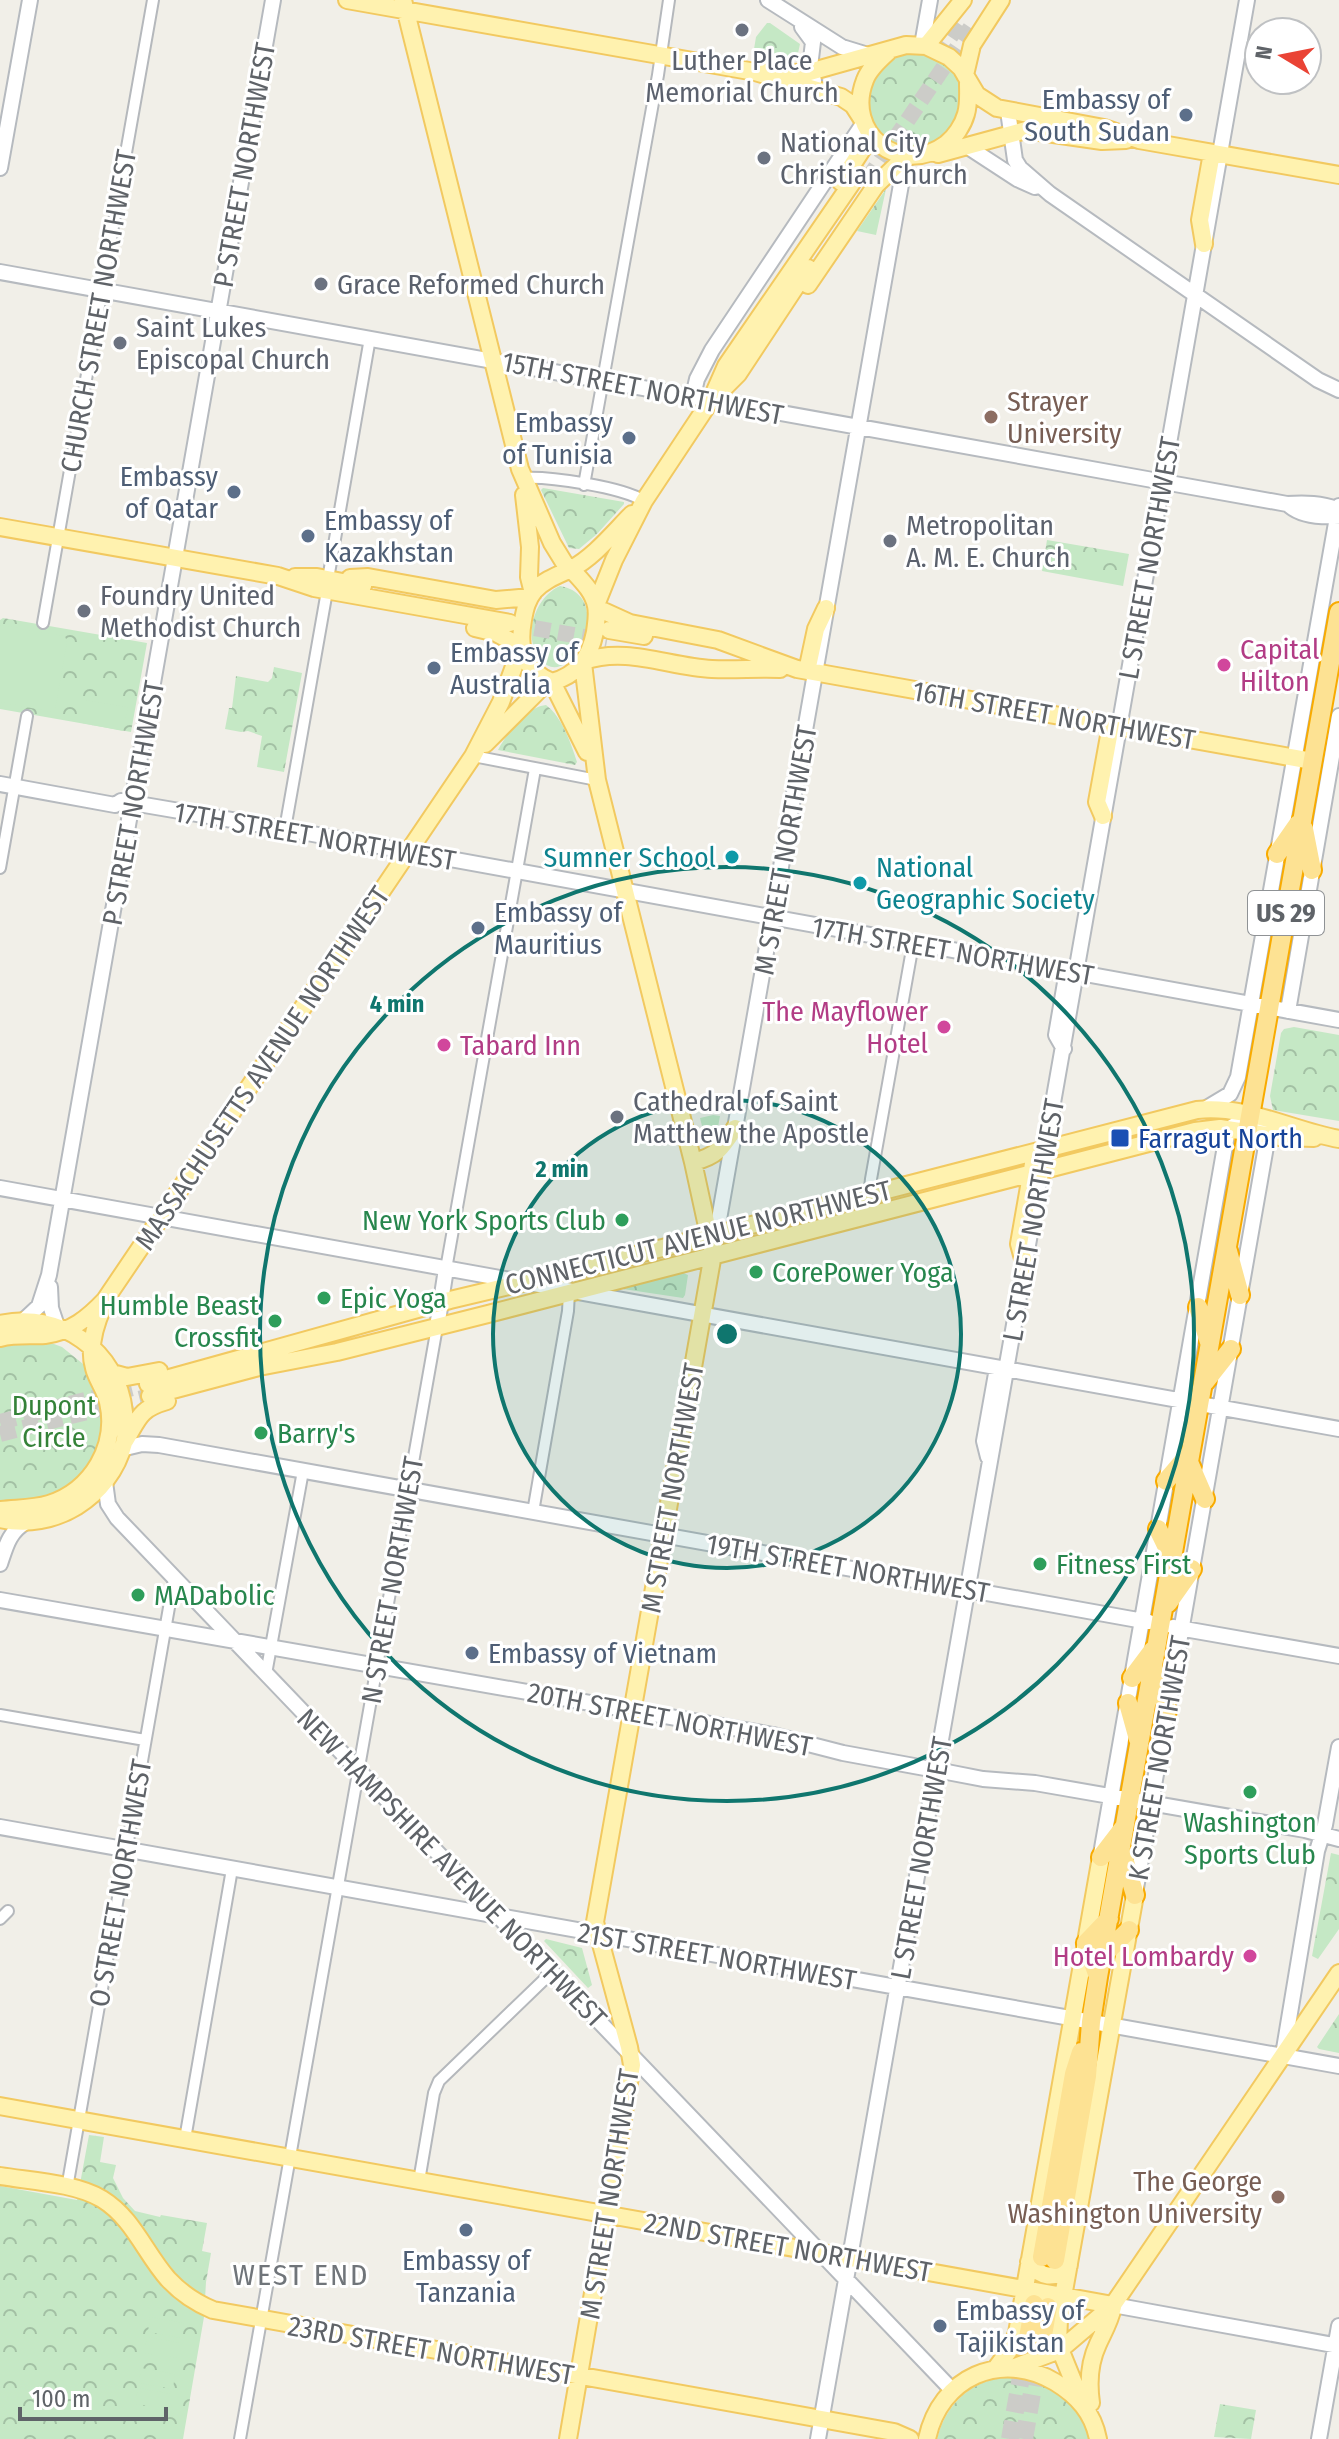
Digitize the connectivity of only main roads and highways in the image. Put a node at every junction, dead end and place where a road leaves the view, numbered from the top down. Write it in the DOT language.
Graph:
graph roads {
  1 [pos="30,0"];
  2 [pos="273,0"];
  3 [pos="347,0"];
  4 [pos="768,0"];
  5 [pos="930,0"];
  6 [pos="963,0"];
  7 [pos="975,0"];
  8 [pos="989,0"];
  9 [pos="1001,0"];
  10 [pos="1247,0"];
  11 [pos="404,5"];
  12 [pos="787,13"];
  13 [pos="924,46"];
  14 [pos="891,50"];
  15 [pos="868,55"];
  16 [pos="755,72"];
  17 [pos="811,72"];
  18 [pos="967,78"];
  19 [pos="820,91"];
  20 [pos="1008,111"];
  21 [pos="865,126"];
  22 [pos="1012,132"];
  23 [pos="1139,140"];
  24 [pos="968,147"];
  25 [pos="1216,154"];
  26 [pos="928,155"];
  27 [pos="906,156"];
  28 [pos="0,168"];
  29 [pos="1339,175"];
  30 [pos="862,177"];
  31 [pos="1050,194"];
  32 [pos="1204,244"];
  33 [pos="0,272"];
  34 [pos="1191,292"];
  35 [pos="219,311"];
  36 [pos="760,329"];
  37 [pos="493,360"];
  38 [pos="1339,390"];
  39 [pos="693,396"];
  40 [pos="711,400"];
  41 [pos="855,427"];
  42 [pos="522,478"];
  43 [pos="1158,481"];
  44 [pos="644,501"];
  45 [pos="1338,512"];
  46 [pos="0,527"];
  47 [pos="176,558"];
  48 [pos="570,569"];
  49 [pos="327,585"];
  50 [pos="532,595"];
  51 [pos="596,606"];
  52 [pos="826,608"];
  53 [pos="1339,612"];
  54 [pos="511,618"];
  55 [pos="608,635"];
  56 [pos="520,648"];
  57 [pos="584,662"];
  58 [pos="763,663"];
  59 [pos="806,671"];
  60 [pos="550,682"];
  61 [pos="1339,716"];
  62 [pos="1115,726"];
  63 [pos="473,756"];
  64 [pos="1303,760"];
  65 [pos="1335,765"];
  66 [pos="597,780"];
  67 [pos="7,786"];
  68 [pos="133,803"];
  69 [pos="1103,816"];
  70 [pos="1302,818"];
  71 [pos="408,852"];
  72 [pos="1277,854"];
  73 [pos="1312,870"];
  74 [pos="626,892"];
  75 [pos="768,918"];
  76 [pos="1072,972"];
  77 [pos="1269,1008"];
  78 [pos="1339,1020"];
  79 [pos="1205,1109"];
  80 [pos="1249,1124"];
  81 [pos="735,1128"];
  82 [pos="1228,1129"];
  83 [pos="1268,1135"];
  84 [pos="1335,1138"];
  85 [pos="1041,1150"];
  86 [pos="693,1162"];
  87 [pos="1037,1172"];
  88 [pos="0,1188"];
  89 [pos="63,1200"];
  90 [pos="161,1218"];
  91 [pos="713,1234"];
  92 [pos="1227,1247"];
  93 [pos="713,1254"];
  94 [pos="1025,1266"];
  95 [pos="446,1269"];
  96 [pos="49,1275"];
  97 [pos="521,1283"];
  98 [pos="569,1292"];
  99 [pos="1240,1295"];
  100 [pos="105,1300"];
  101 [pos="440,1303"];
  102 [pos="1198,1307"];
  103 [pos="702,1316"];
  104 [pos="23,1321"];
  105 [pos="0,1324"];
  106 [pos="347,1327"];
  107 [pos="437,1327"];
  108 [pos="62,1328"];
  109 [pos="0,1338"];
  110 [pos="1210,1346"];
  111 [pos="93,1348"];
  112 [pos="1231,1349"];
  113 [pos="337,1352"];
  114 [pos="1002,1369"];
  115 [pos="112,1373"];
  116 [pos="1204,1384"];
  117 [pos="1190,1403"];
  118 [pos="1221,1409"];
  119 [pos="1339,1429"];
  120 [pos="123,1446"];
  121 [pos="1190,1457"];
  122 [pos="1166,1481"];
  123 [pos="105,1482"];
  124 [pos="1205,1499"];
  125 [pos="81,1505"];
  126 [pos="0,1510"];
  127 [pos="117,1518"];
  128 [pos="0,1519"];
  129 [pos="26,1522"];
  130 [pos="1158,1529"];
  131 [pos="664,1535"];
  132 [pos="1173,1560"];
  133 [pos="0,1564"];
  134 [pos="1192,1569"];
  135 [pos="968,1590"];
  136 [pos="0,1600"];
  137 [pos="1156,1618"];
  138 [pos="1182,1628"];
  139 [pos="236,1641"];
  140 [pos="1157,1644"];
  141 [pos="1339,1656"];
  142 [pos="1153,1666"];
  143 [pos="1132,1678"];
  144 [pos="1128,1703"];
  145 [pos="631,1711"];
  146 [pos="1167,1711"];
  147 [pos="1140,1745"];
  148 [pos="1339,1747"];
  149 [pos="937,1770"];
  150 [pos="1121,1798"];
  151 [pos="1151,1803"];
  152 [pos="1126,1825"];
  153 [pos="0,1827"];
  154 [pos="1321,1835"];
  155 [pos="1339,1839"];
  156 [pos="1121,1850"];
  157 [pos="1101,1857"];
  158 [pos="1135,1895"];
  159 [pos="501,1917"];
  160 [pos="1109,1919"];
  161 [pos="1129,1930"];
  162 [pos="597,1934"];
  163 [pos="1086,1943"];
  164 [pos="1102,1956"];
  165 [pos="1339,1973"];
  166 [pos="1098,1977"];
  167 [pos="898,1988"];
  168 [pos="1082,2021"];
  169 [pos="1112,2026"];
  170 [pos="631,2054"];
  171 [pos="1283,2056"];
  172 [pos="1339,2066"];
  173 [pos="0,2106"];
  174 [pos="0,2176"];
  175 [pos="607,2215"];
  176 [pos="820,2253"];
  177 [pos="850,2258"];
  178 [pos="1049,2261"];
  179 [pos="846,2280"];
  180 [pos="1042,2299"];
  181 [pos="1113,2305"];
  182 [pos="1339,2326"];
  183 [pos="1035,2340"];
  184 [pos="1337,2346"];
  185 [pos="1060,2350"];
  186 [pos="1015,2367"];
  187 [pos="996,2368"];
  188 [pos="579,2377"];
  189 [pos="958,2387"];
  190 [pos="1082,2403"];
  191 [pos="1092,2418"];
  192 [pos="821,2420"];
  193 [pos="568,2439"];
  194 [pos="818,2439"];
  195 [pos="910,2439"];
  196 [pos="927,2439"];
  197 [pos="1098,2439"];
  198 [pos="1319,2439"];
  1 -- 28 [label="main road"];
  2 -- 35 [label="main road, P STREET NORTHWEST"];
  3 -- 11 [label="main road"];
  4 -- 12 [label="main road"];
  5 -- 13 [label="main road"];
  6 -- 13 [label="main road"];
  7 -- 8 [label="main road"];
  9 -- 18 [label="main road"];
  10 -- 25 [label="main road"];
  11 -- 16 [label="main road"];
  11 -- 37 [label="main road"];
  12 -- 15 [label="main road"];
  12 -- 17 [label="main road"];
  13 -- 14 [label="main road"];
  13 -- 18 [label="main road"];
  14 -- 15 [label="main road"];
  14 -- 21 [label="main road"];
  15 -- 17 [label="main road"];
  16 -- 17 [label="main road"];
  16 -- 19 [label="main road"];
  17 -- 19 [label="main road"];
  18 -- 20 [label="main road"];
  18 -- 26 [label="main road"];
  19 -- 21 [label="main road"];
  20 -- 22 [label="main road"];
  20 -- 23 [label="main road"];
  21 -- 27 [label="main road"];
  21 -- 36 [label="main road"];
  21 -- 39 [label="main road"];
  22 -- 23 [label="main road"];
  22 -- 24 [label="main road"];
  22 -- 31 [label="main road"];
  23 -- 25 [label="main road"];
  24 -- 26 [label="main road"];
  24 -- 31 [label="main road"];
  25 -- 29 [label="main road"];
  25 -- 32 [label="main road"];
  26 -- 27 [label="main road"];
  27 -- 36 [label="main road"];
  27 -- 41 [label="main road"];
  30 -- 36 [label="main road"];
  31 -- 34 [label="main road"];
  32 -- 34 [label="main road, L STREET NORTHWEST"];
  33 -- 35 [label="main road, 15TH STREET NORTHWEST"];
  34 -- 38 [label="main road"];
  34 -- 43 [label="main road, L STREET NORTHWEST"];
  35 -- 37 [label="main road, 15TH STREET NORTHWEST"];
  35 -- 47 [label="main road, P STREET NORTHWEST"];
  36 -- 40 [label="main road"];
  37 -- 39 [label="main road, 15TH STREET NORTHWEST"];
  37 -- 42 [label="main road"];
  39 -- 40 [label="main road, 15TH STREET NORTHWEST"];
  40 -- 41 [label="main road, 15TH STREET NORTHWEST"];
  40 -- 44 [label="main road"];
  41 -- 43 [label="main road, 15TH STREET NORTHWEST"];
  41 -- 52 [label="main road"];
  42 -- 48 [label="main road"];
  42 -- 50 [label="main road"];
  43 -- 45 [label="main road, 15TH STREET NORTHWEST"];
  43 -- 62 [label="main road, L STREET NORTHWEST"];
  44 -- 48 [label="main road"];
  44 -- 51 [label="main road"];
  45 -- 64 [label="main road, K STREET NORTHWEST"];
  46 -- 47 [label="main road"];
  47 -- 49 [label="main road"];
  47 -- 68 [label="main road, P STREET NORTHWEST"];
  48 -- 50 [label="main road"];
  48 -- 51 [label="main road"];
  49 -- 50 [label="main road"];
  49 -- 54 [label="main road"];
  49 -- 56 [label="main road"];
  50 -- 56 [label="main road"];
  51 -- 57 [label="main road"];
  51 -- 58 [label="main road, 16TH STREET NORTHWEST"];
  52 -- 59 [label="main road"];
  53 -- 64 [label="highway, K STREET NORTHWEST / US 29"];
  55 -- 58 [label="main road, 16TH STREET NORTHWEST"];
  56 -- 60 [label="main road"];
  56 -- 63 [label="main road, MASSACHUSETTS AVENUE NORTHWEST"];
  57 -- 58 [label="main road, 16TH STREET NORTHWEST"];
  57 -- 60 [label="main road"];
  57 -- 66 [label="main road"];
  58 -- 59 [label="main road, 16TH STREET NORTHWEST"];
  59 -- 62 [label="main road, 16TH STREET NORTHWEST"];
  59 -- 75 [label="main road, M STREET NORTHWEST"];
  60 -- 63 [label="main road, MASSACHUSETTS AVENUE NORTHWEST"];
  60 -- 66 [label="main road"];
  61 -- 65 [label="main road, K STREET NORTHWEST"];
  62 -- 64 [label="main road, 16TH STREET NORTHWEST"];
  62 -- 69 [label="main road"];
  63 -- 71 [label="main road, MASSACHUSETTS AVENUE NORTHWEST"];
  64 -- 65 [label="main road, 16TH STREET NORTHWEST"];
  64 -- 70 [label="highway, K STREET NORTHWEST / US 29"];
  64 -- 72 [label="main road, K STREET NORTHWEST"];
  65 -- 73 [label="main road, K STREET NORTHWEST"];
  66 -- 74 [label="main road, M STREET NORTHWEST"];
  67 -- 68 [label="main road, 17TH STREET NORTHWEST"];
  68 -- 71 [label="main road, 17TH STREET NORTHWEST"];
  68 -- 89 [label="main road, P STREET NORTHWEST"];
  69 -- 76 [label="main road, L STREET NORTHWEST"];
  70 -- 72 [label="highway"];
  70 -- 73 [label="highway"];
  70 -- 77 [label="highway, K STREET NORTHWEST / US 29"];
  71 -- 74 [label="main road, 17TH STREET NORTHWEST"];
  71 -- 90 [label="main road, MASSACHUSETTS AVENUE NORTHWEST"];
  72 -- 77 [label="main road, K STREET NORTHWEST"];
  73 -- 77 [label="main road, K STREET NORTHWEST"];
  74 -- 75 [label="main road, 17TH STREET NORTHWEST"];
  74 -- 86 [label="main road, M STREET NORTHWEST"];
  75 -- 76 [label="main road, 17TH STREET NORTHWEST"];
  75 -- 81 [label="main road, M STREET NORTHWEST"];
  76 -- 77 [label="main road, 17TH STREET NORTHWEST"];
  76 -- 85 [label="main road, L STREET NORTHWEST"];
  77 -- 78 [label="main road, 17TH STREET NORTHWEST"];
  77 -- 79 [label="main road, K STREET NORTHWEST"];
  77 -- 80 [label="highway, K STREET NORTHWEST / US 29"];
  79 -- 80 [label="main road, CONNECTICUT AVENUE NORTHWEST"];
  79 -- 85 [label="main road, CONNECTICUT AVENUE NORTHWEST"];
  80 -- 82 [label="main road, CONNECTICUT AVENUE NORTHWEST"];
  80 -- 83 [label="main road"];
  80 -- 84 [label="main road"];
  80 -- 92 [label="highway, K STREET NORTHWEST / US 29"];
  81 -- 86 [label="main road"];
  81 -- 91 [label="main road, M STREET NORTHWEST"];
  82 -- 87 [label="main road, CONNECTICUT AVENUE NORTHWEST"];
  82 -- 102 [label="main road, K STREET NORTHWEST"];
  83 -- 84 [label="main road"];
  83 -- 99 [label="main road, K STREET NORTHWEST"];
  85 -- 87 [label="main road"];
  85 -- 91 [label="main road, CONNECTICUT AVENUE NORTHWEST"];
  86 -- 91 [label="main road, M STREET NORTHWEST"];
  87 -- 93 [label="main road, CONNECTICUT AVENUE NORTHWEST"];
  87 -- 94 [label="main road"];
  88 -- 89 [label="main road"];
  89 -- 90 [label="main road"];
  89 -- 96 [label="main road, P STREET NORTHWEST"];
  90 -- 95 [label="main road"];
  90 -- 100 [label="main road, MASSACHUSETTS AVENUE NORTHWEST"];
  91 -- 93 [label="main road, M STREET NORTHWEST"];
  91 -- 97 [label="main road, CONNECTICUT AVENUE NORTHWEST"];
  92 -- 99 [label="highway"];
  92 -- 110 [label="highway, K STREET NORTHWEST / US 29"];
  93 -- 98 [label="main road, CONNECTICUT AVENUE NORTHWEST"];
  93 -- 103 [label="main road, M STREET NORTHWEST"];
  94 -- 114 [label="main road, L STREET NORTHWEST"];
  95 -- 97 [label="main road"];
  95 -- 101 [label="main road, N STREET NORTHWEST"];
  96 -- 104 [label="main road, P STREET NORTHWEST"];
  96 -- 108 [label="main road, P STREET NORTHWEST"];
  97 -- 98 [label="main road"];
  97 -- 101 [label="main road, CONNECTICUT AVENUE NORTHWEST"];
  98 -- 103 [label="main road"];
  98 -- 107 [label="main road, CONNECTICUT AVENUE NORTHWEST"];
  99 -- 112 [label="main road, K STREET NORTHWEST"];
  100 -- 108 [label="main road, MASSACHUSETTS AVENUE NORTHWEST"];
  100 -- 111 [label="main road, MASSACHUSETTS AVENUE NORTHWEST"];
  101 -- 106 [label="main road, CONNECTICUT AVENUE NORTHWEST"];
  101 -- 107 [label="main road, N STREET NORTHWEST"];
  102 -- 110 [label="highway"];
  102 -- 117 [label="main road, K STREET NORTHWEST"];
  103 -- 114 [label="main road"];
  103 -- 131 [label="main road, M STREET NORTHWEST"];
  104 -- 105 [label="main road"];
  104 -- 108 [label="main road"];
  106 -- 113 [label="main road, CONNECTICUT AVENUE NORTHWEST"];
  106 -- 115 [label="main road"];
  107 -- 113 [label="main road, CONNECTICUT AVENUE NORTHWEST"];
  108 -- 109 [label="main road"];
  108 -- 111 [label="main road"];
  110 -- 116 [label="highway, K STREET NORTHWEST / US 29"];
  111 -- 115 [label="main road"];
  111 -- 126 [label="main road"];
  112 -- 116 [label="highway"];
  112 -- 118 [label="main road, K STREET NORTHWEST"];
  113 -- 120 [label="main road"];
  114 -- 117 [label="main road"];
  114 -- 135 [label="main road, L STREET NORTHWEST"];
  115 -- 120 [label="main road"];
  116 -- 117 [label="highway, K STREET NORTHWEST / US 29"];
  117 -- 118 [label="main road"];
  117 -- 121 [label="highway, K STREET NORTHWEST / US 29"];
  117 -- 122 [label="main road, K STREET NORTHWEST"];
  118 -- 119 [label="main road"];
  118 -- 124 [label="main road, K STREET NORTHWEST"];
  120 -- 123 [label="main road"];
  120 -- 131 [label="main road, 19TH STREET NORTHWEST"];
  121 -- 122 [label="highway"];
  121 -- 124 [label="highway"];
  121 -- 132 [label="highway, K STREET NORTHWEST / US 29"];
  122 -- 130 [label="main road, K STREET NORTHWEST"];
  123 -- 125 [label="main road"];
  123 -- 127 [label="main road, NEW HAMPSHIRE AVENUE NORTHWEST"];
  124 -- 134 [label="main road, K STREET NORTHWEST"];
  125 -- 127 [label="main road, NEW HAMPSHIRE AVENUE NORTHWEST"];
  125 -- 129 [label="main road"];
  127 -- 139 [label="main road, NEW HAMPSHIRE AVENUE NORTHWEST"];
  128 -- 129 [label="main road"];
  129 -- 133 [label="main road"];
  130 -- 132 [label="highway"];
  130 -- 137 [label="main road, K STREET NORTHWEST"];
  131 -- 135 [label="main road, 19TH STREET NORTHWEST"];
  131 -- 145 [label="main road, M STREET NORTHWEST"];
  132 -- 137 [label="highway, K STREET NORTHWEST / US 29"];
  134 -- 137 [label="highway"];
  134 -- 138 [label="main road, K STREET NORTHWEST"];
  135 -- 137 [label="main road, 19TH STREET NORTHWEST"];
  135 -- 149 [label="main road, L STREET NORTHWEST"];
  136 -- 139 [label="main road, 20TH STREET NORTHWEST"];
  137 -- 138 [label="main road, 19TH STREET NORTHWEST"];
  137 -- 140 [label="highway, K STREET NORTHWEST / US 29"];
  137 -- 143 [label="main road, K STREET NORTHWEST"];
  138 -- 141 [label="main road, 19TH STREET NORTHWEST"];
  138 -- 146 [label="main road, K STREET NORTHWEST"];
  139 -- 145 [label="main road, 20TH STREET NORTHWEST"];
  139 -- 159 [label="main road, NEW HAMPSHIRE AVENUE NORTHWEST"];
  140 -- 142 [label="highway, K STREET NORTHWEST / US 29"];
  140 -- 143 [label="highway"];
  142 -- 146 [label="highway"];
  142 -- 147 [label="highway, K STREET NORTHWEST / US 29"];
  143 -- 144 [label="main road, K STREET NORTHWEST"];
  144 -- 147 [label="highway"];
  144 -- 150 [label="main road, K STREET NORTHWEST"];
  145 -- 149 [label="main road, 20TH STREET NORTHWEST"];
  145 -- 162 [label="main road, M STREET NORTHWEST"];
  146 -- 151 [label="main road, K STREET NORTHWEST"];
  147 -- 150 [label="highway, K STREET NORTHWEST / US 29"];
  148 -- 154 [label="main road"];
  149 -- 150 [label="main road, 20TH STREET NORTHWEST"];
  149 -- 167 [label="main road, L STREET NORTHWEST"];
  150 -- 151 [label="main road, 20TH STREET NORTHWEST"];
  150 -- 152 [label="highway, K STREET NORTHWEST / US 29"];
  150 -- 157 [label="main road, K STREET NORTHWEST"];
  151 -- 154 [label="main road, 20TH STREET NORTHWEST"];
  151 -- 158 [label="main road, K STREET NORTHWEST"];
  152 -- 156 [label="highway, K STREET NORTHWEST / US 29"];
  152 -- 157 [label="highway"];
  153 -- 159 [label="main road, 21ST STREET NORTHWEST"];
  154 -- 155 [label="main road, 20TH STREET NORTHWEST"];
  154 -- 171 [label="main road"];
  156 -- 158 [label="highway"];
  156 -- 160 [label="highway, K STREET NORTHWEST / US 29"];
  157 -- 163 [label="main road, K STREET NORTHWEST"];
  158 -- 161 [label="main road, K STREET NORTHWEST"];
  159 -- 162 [label="main road, 21ST STREET NORTHWEST"];
  159 -- 170 [label="main road, NEW HAMPSHIRE AVENUE NORTHWEST"];
  160 -- 163 [label="highway"];
  160 -- 164 [label="highway, K STREET NORTHWEST / US 29"];
  161 -- 164 [label="highway"];
  161 -- 169 [label="main road, K STREET NORTHWEST"];
  162 -- 167 [label="main road, 21ST STREET NORTHWEST"];
  162 -- 170 [label="main road, M STREET NORTHWEST"];
  163 -- 166 [label="highway"];
  163 -- 168 [label="main road, K STREET NORTHWEST"];
  164 -- 166 [label="highway, K STREET NORTHWEST / US 29"];
  165 -- 171 [label="main road"];
  166 -- 168 [label="highway, K STREET NORTHWEST / US 29"];
  167 -- 168 [label="main road, 21ST STREET NORTHWEST"];
  167 -- 177 [label="main road, L STREET NORTHWEST"];
  168 -- 169 [label="main road, 21ST STREET NORTHWEST"];
  168 -- 178 [label="main road, K STREET NORTHWEST"];
  168 -- 178 [label="highway, K STREET NORTHWEST / US 29"];
  169 -- 171 [label="main road, 21ST STREET NORTHWEST"];
  169 -- 178 [label="main road, K STREET NORTHWEST"];
  170 -- 175 [label="main road, M STREET NORTHWEST"];
  170 -- 176 [label="main road, NEW HAMPSHIRE AVENUE NORTHWEST"];
  171 -- 172 [label="main road, 21ST STREET NORTHWEST"];
  171 -- 181 [label="main road"];
  173 -- 175 [label="main road, 22ND STREET NORTHWEST"];
  174 -- 188 [label="main road, 23RD STREET NORTHWEST"];
  175 -- 176 [label="main road, 22ND STREET NORTHWEST"];
  175 -- 188 [label="main road, M STREET NORTHWEST"];
  176 -- 177 [label="main road, 22ND STREET NORTHWEST"];
  176 -- 179 [label="main road, NEW HAMPSHIRE AVENUE NORTHWEST"];
  177 -- 179 [label="main road, L STREET NORTHWEST"];
  177 -- 180 [label="main road, 22ND STREET NORTHWEST"];
  178 -- 180 [label="main road, K STREET NORTHWEST"];
  178 -- 180 [label="main road, K STREET NORTHWEST"];
  179 -- 189 [label="main road, NEW HAMPSHIRE AVENUE NORTHWEST"];
  179 -- 192 [label="main road, L STREET NORTHWEST"];
  180 -- 181 [label="main road, 22ND STREET NORTHWEST"];
  180 -- 183 [label="highway, K STREET NORTHWEST"];
  180 -- 185 [label="main road, K STREET NORTHWEST"];
  180 -- 187 [label="main road, K STREET NORTHWEST"];
  181 -- 184 [label="main road, 22ND STREET NORTHWEST"];
  181 -- 185 [label="main road"];
  181 -- 191 [label="main road"];
  182 -- 184 [label="main road"];
  184 -- 198 [label="main road"];
  185 -- 186 [label="main road"];
  185 -- 190 [label="main road, K STREET NORTHWEST"];
  186 -- 187 [label="main road"];
  186 -- 190 [label="main road"];
  187 -- 189 [label="main road"];
  188 -- 192 [label="main road, 23RD STREET NORTHWEST"];
  188 -- 193 [label="main road, M STREET NORTHWEST"];
  189 -- 196 [label="main road"];
  190 -- 191 [label="main road"];
  191 -- 197 [label="main road"];
  192 -- 194 [label="main road, L STREET NORTHWEST"];
  192 -- 195 [label="main road, 23RD STREET NORTHWEST"];
}
